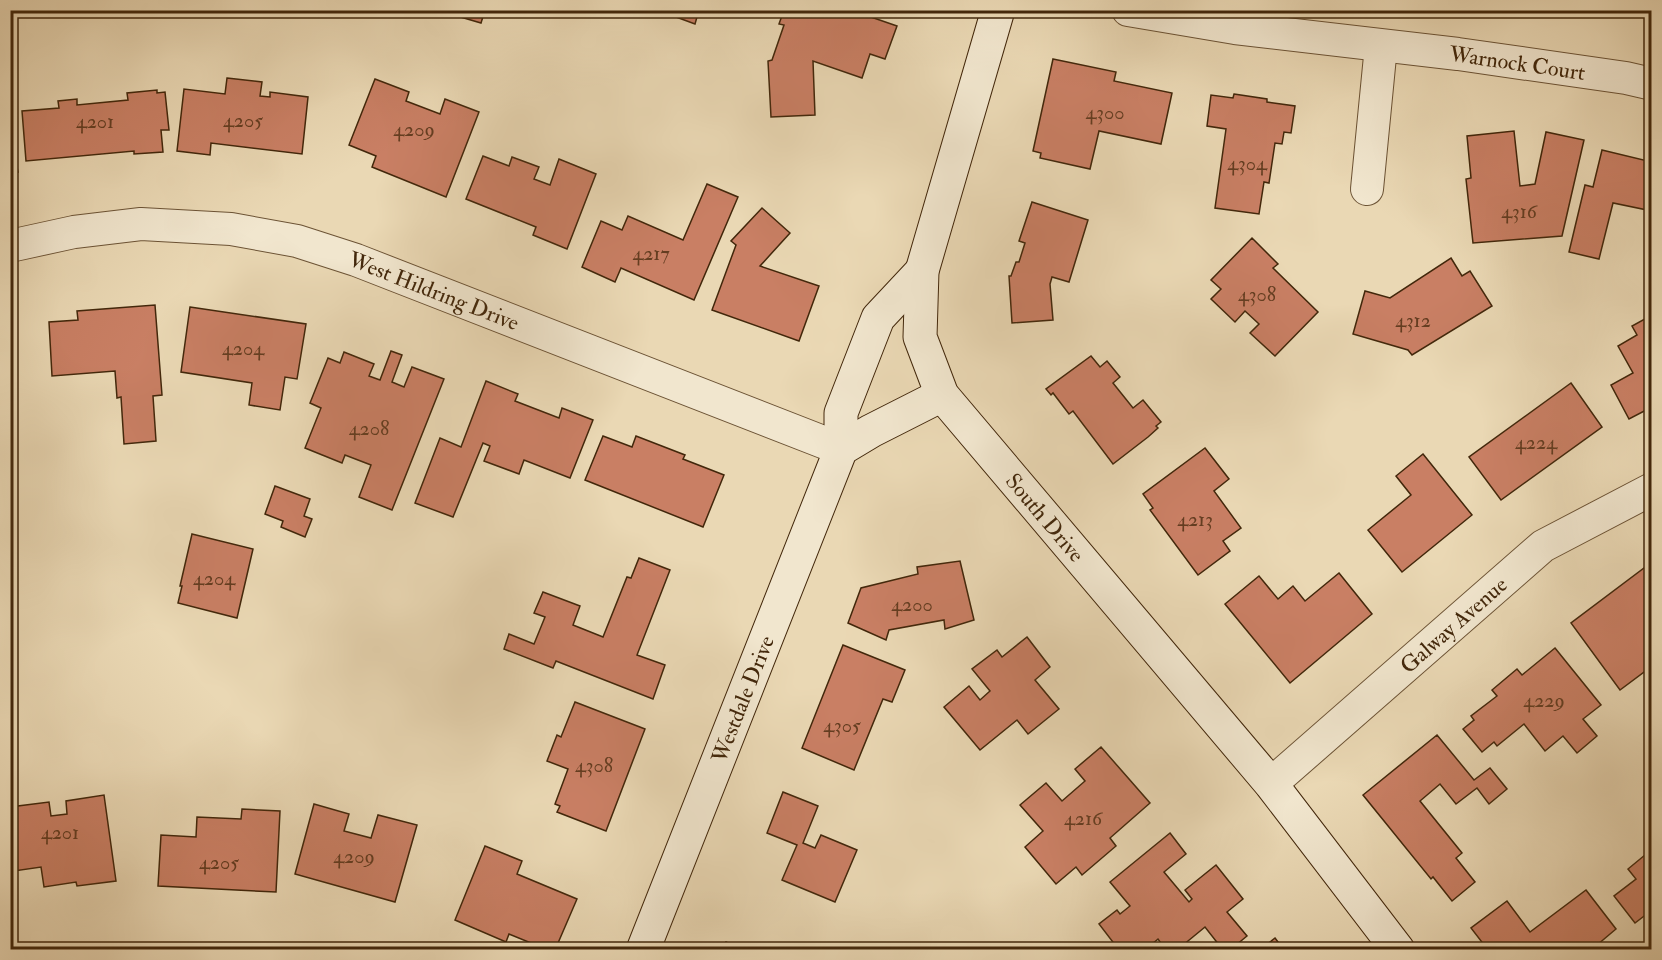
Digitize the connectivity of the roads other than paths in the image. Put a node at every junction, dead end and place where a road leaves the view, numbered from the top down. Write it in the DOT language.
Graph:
graph roads {
  1 [pos="998,10"];
  2 [pos="1128,10"];
  3 [pos="1381,46"];
  4 [pos="1652,84"];
  5 [pos="1367,189"];
  6 [pos="10,246"];
  7 [pos="922,271"];
  8 [pos="942,395"];
  9 [pos="841,449"];
  10 [pos="1652,489"];
  11 [pos="1271,784"];
  12 [pos="643,950"];
  13 [pos="1398,950"];
  1 -- 7 [label="street, South Drive"];
  2 -- 3 [label="street, Warnock Court"];
  3 -- 4 [label="street, Warnock Court"];
  3 -- 5 [label="street"];
  6 -- 9 [label="street, West Hildring Drive"];
  7 -- 8 [label="street, South Drive"];
  7 -- 9 [label="street, Westdale Drive"];
  8 -- 9 [label="street"];
  8 -- 11 [label="street, South Drive"];
  9 -- 12 [label="street, Westdale Drive"];
  10 -- 11 [label="street, Galway Avenue"];
  11 -- 13 [label="street, South Drive"];
}
